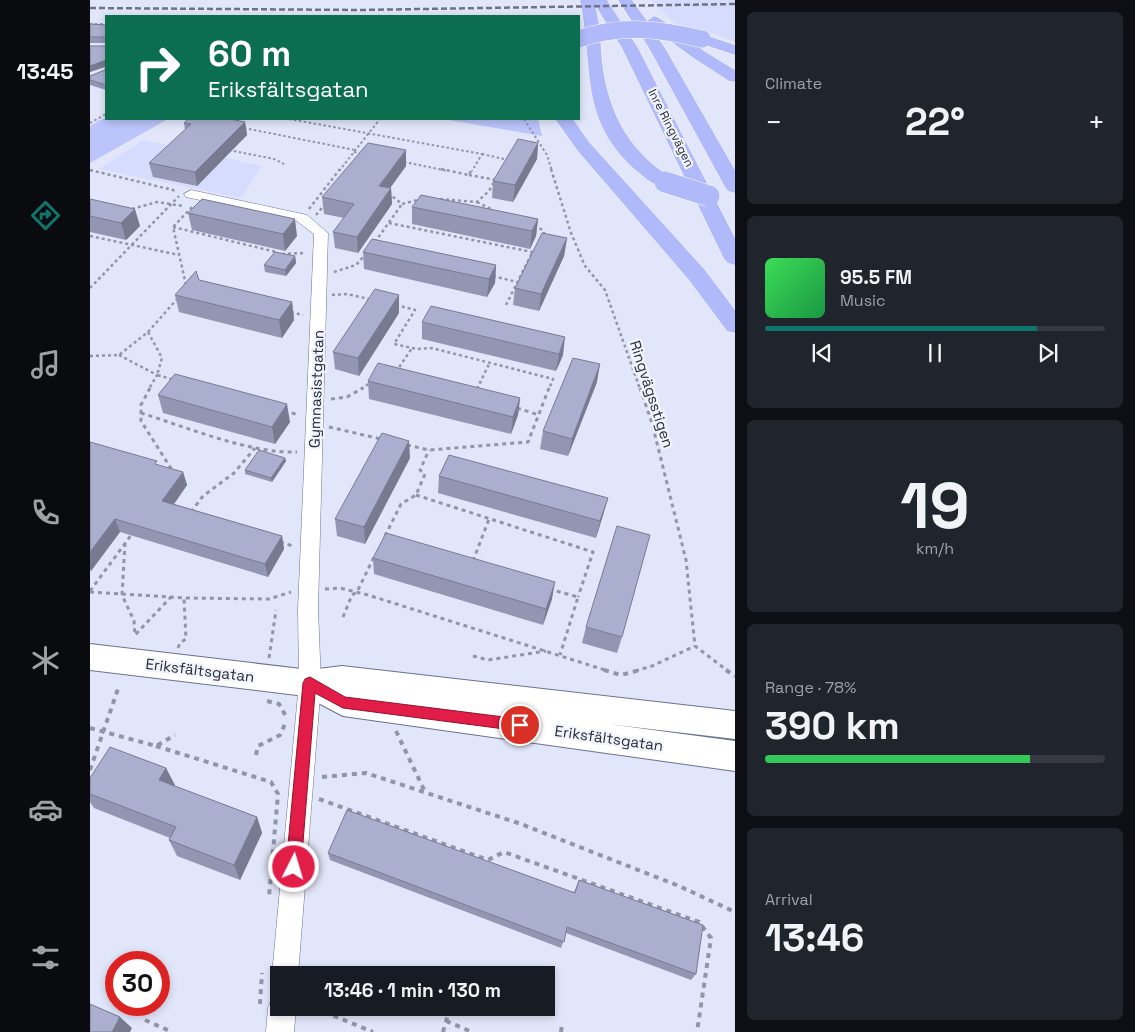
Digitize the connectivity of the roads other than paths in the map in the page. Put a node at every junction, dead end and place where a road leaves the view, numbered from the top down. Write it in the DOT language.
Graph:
graph roads {
  1 [pos="587,0"];
  2 [pos="600,0"];
  3 [pos="627,0"];
  4 [pos="580,39"];
  5 [pos="735,50"];
  6 [pos="735,77"];
  7 [pos="565,120"];
  8 [pos="735,187"];
  9 [pos="188,198"];
  10 [pos="735,199"];
  11 [pos="735,260"];
  12 [pos="735,326"];
  13 [pos="90,657"];
  14 [pos="310,683"];
  15 [pos="735,725"];
  16 [pos="735,756"];
  17 [pos="275,966"];
  18 [pos="273,1016"];
  19 [pos="280,1032"];
  1 -- 10 [label="highway, bridge"];
  2 -- 11 [label="highway, Inre Ringvägen"];
  3 -- 6 [label="highway"];
  3 -- 8 [label="highway, Inre Ringvägen"];
  4 -- 5 [label="highway, bridge"];
  7 -- 12 [label="highway"];
  9 -- 14 [label="street, Gymnasistgatan"];
  13 -- 14 [label="street, Eriksfältsgatan"];
  14 -- 15 [label="street, Eriksfältsgatan"];
  14 -- 16 [label="street, Eriksfältsgatan"];
  14 -- 17 [label="street, Gymnasistgatan"];
  18 -- 19 [label="street"];
}
